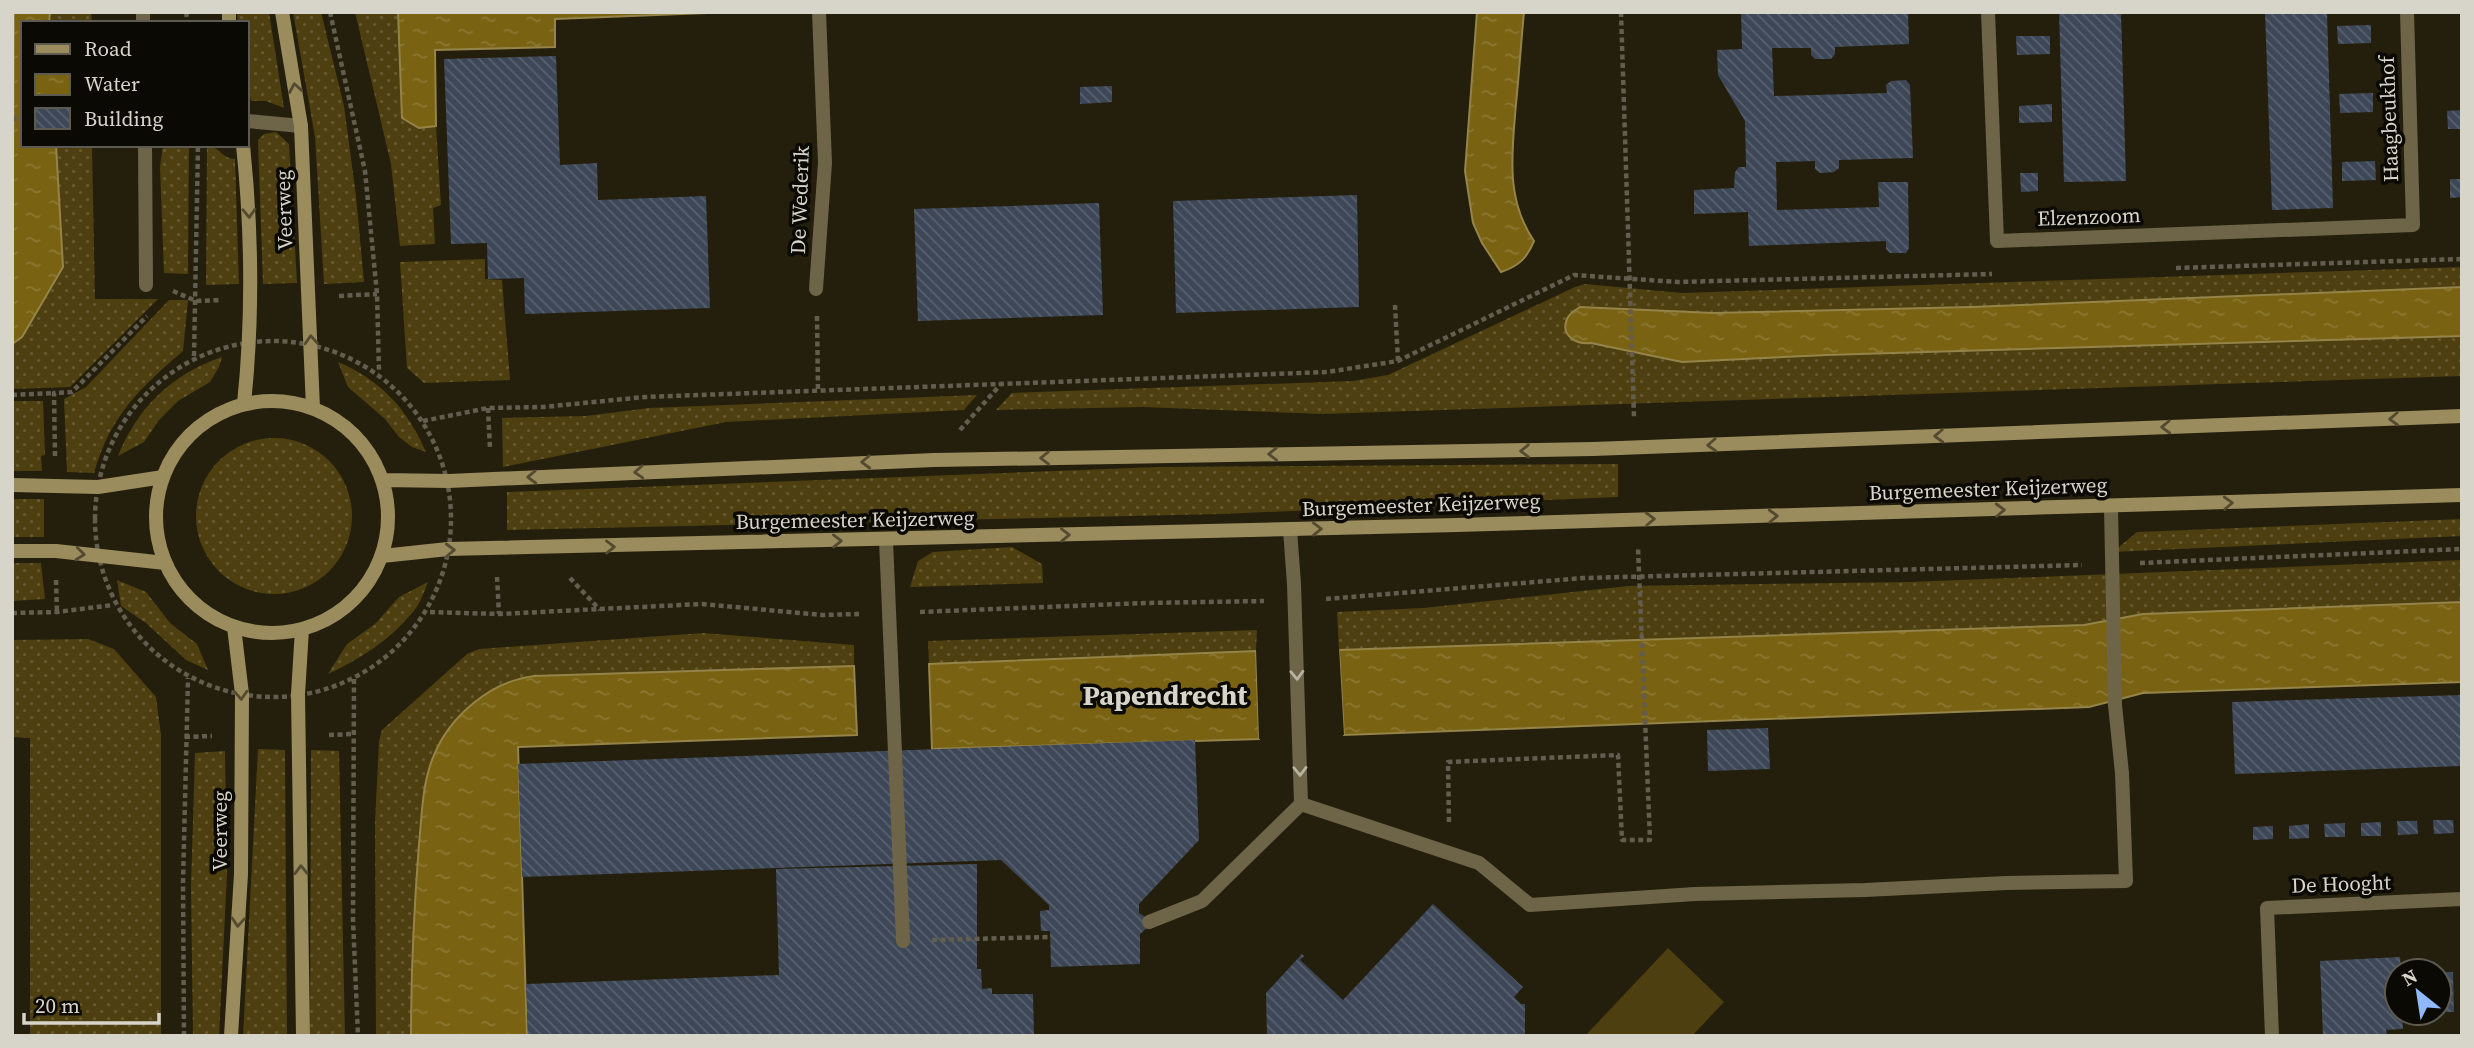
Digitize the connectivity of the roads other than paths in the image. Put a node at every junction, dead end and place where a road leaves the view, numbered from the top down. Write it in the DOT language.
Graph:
graph roads {
  1 [pos="282,12"];
  2 [pos="819,12"];
  3 [pos="1988,12"];
  4 [pos="2407,12"];
  5 [pos="248,121"];
  6 [pos="301,126"];
  7 [pos="145,147"];
  8 [pos="243,147"];
  9 [pos="2413,225"];
  10 [pos="146,285"];
  11 [pos="817,289"];
  12 [pos="244,404"];
  13 [pos="313,408"];
  14 [pos="2462,416"];
  15 [pos="163,477"];
  16 [pos="383,480"];
  17 [pos="12,485"];
  18 [pos="2462,495"];
  19 [pos="2111,507"];
  20 [pos="1290,530"];
  21 [pos="886,540"];
  22 [pos="12,551"];
  23 [pos="382,556"];
  24 [pos="165,563"];
  25 [pos="234,627"];
  26 [pos="302,629"];
  27 [pos="1301,804"];
  28 [pos="2462,900"];
  29 [pos="1149,922"];
  30 [pos="903,941"];
  31 [pos="231,1036"];
  32 [pos="303,1036"];
  33 [pos="2272,1036"];
  6 -- 1 [label="main road, Veerweg, one-way"];
  2 -- 11 [label="street, De Wederik"];
  3 -- 9 [label="street, Elzenzoom"];
  4 -- 9 [label="street, Haagbeukhof"];
  5 -- 6 [label="street"];
  13 -- 6 [label="main road, Veerweg, one-way"];
  7 -- 10 [label="street"];
  8 -- 12 [label="main road, Veerweg, one-way"];
  12 -- 13 [label="main road"];
  12 -- 15 [label="main road"];
  13 -- 16 [label="main road"];
  14 -- 16 [label="main road, one-way"];
  15 -- 17 [label="main road"];
  15 -- 24 [label="main road"];
  16 -- 23 [label="main road"];
  19 -- 18 [label="main road, Burgemeester Keijzerweg, one-way"];
  20 -- 19 [label="main road, Burgemeester Keijzerweg, one-way"];
  19 -- 27 [label="street"];
  21 -- 20 [label="main road, Burgemeester Keijzerweg, one-way"];
  20 -- 27 [label="street, one-way"];
  23 -- 21 [label="main road, Burgemeester Keijzerweg, one-way"];
  21 -- 30 [label="street"];
  22 -- 24 [label="main road, one-way"];
  23 -- 26 [label="main road"];
  24 -- 25 [label="main road"];
  25 -- 26 [label="main road"];
  25 -- 31 [label="main road, Veerweg, one-way"];
  32 -- 26 [label="main road, one-way"];
  27 -- 29 [label="street"];
  28 -- 33 [label="street, De Hooght"];
}
